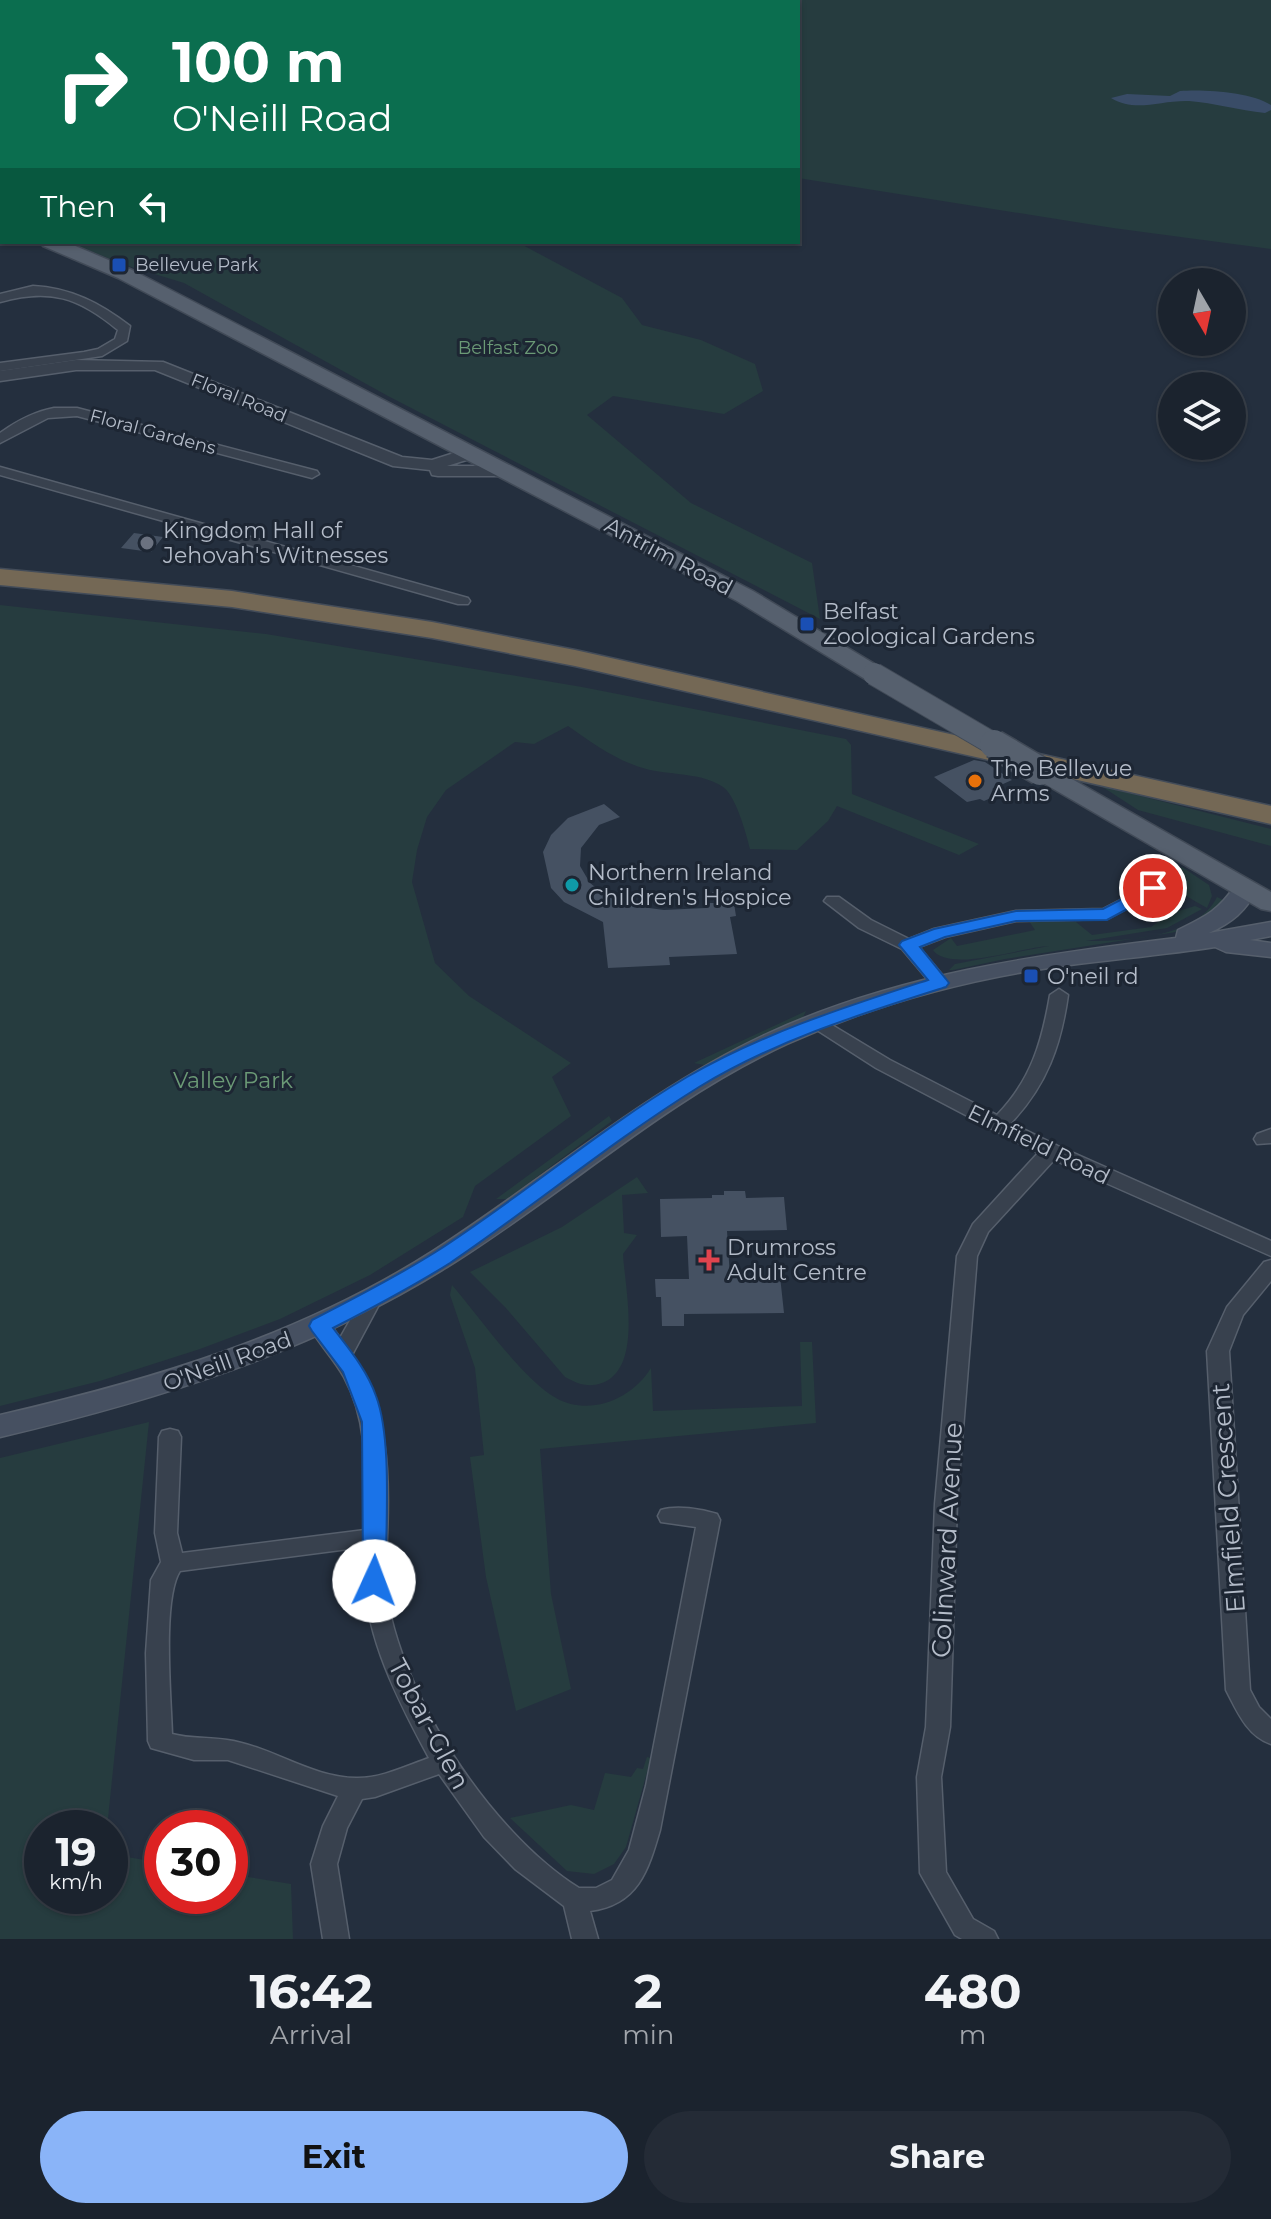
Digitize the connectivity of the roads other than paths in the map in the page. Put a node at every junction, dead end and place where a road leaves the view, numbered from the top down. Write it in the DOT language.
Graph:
graph roads {
  1 [pos="55,244"];
  2 [pos="0,298"];
  3 [pos="0,367"];
  4 [pos="0,376"];
  5 [pos="0,439"];
  6 [pos="470,453"];
  7 [pos="414,466"];
  8 [pos="0,471"];
  9 [pos="505,471"];
  10 [pos="312,474"];
  11 [pos="0,559"];
  12 [pos="318,562"];
  13 [pos="302,572"];
  14 [pos="0,577"];
  15 [pos="463,601"];
  16 [pos="1271,793"];
  17 [pos="1271,815"];
  18 [pos="1153,888"];
  19 [pos="1245,888"];
  20 [pos="833,901"];
  21 [pos="1271,903"];
  22 [pos="1271,929"];
  23 [pos="1196,941"];
  24 [pos="908,945"];
  25 [pos="1162,946"];
  26 [pos="1271,950"];
  27 [pos="940,983"];
  28 [pos="1059,995"];
  29 [pos="815,1023"];
  30 [pos="999,1124"];
  31 [pos="1051,1151"];
  32 [pos="1271,1249"];
  33 [pos="1271,1267"];
  34 [pos="372,1299"];
  35 [pos="319,1326"];
  36 [pos="342,1354"];
  37 [pos="0,1426"];
  38 [pos="170,1437"];
  39 [pos="669,1516"];
  40 [pos="376,1537"];
  41 [pos="173,1563"];
  42 [pos="1271,1734"];
  43 [pos="445,1762"];
  44 [pos="355,1789"];
  45 [pos="576,1900"];
  46 [pos="336,1939"];
  47 [pos="585,1939"];
  48 [pos="985,1939"];
  1 -- 6 [label="main road, Antrim Road"];
  2 -- 3 [label="street"];
  4 -- 7 [label="street, Floral Road"];
  5 -- 10 [label="street, Floral Gardens"];
  6 -- 7 [label="street"];
  6 -- 9 [label="main road, Antrim Road"];
  7 -- 9 [label="street, Floral Road"];
  8 -- 12 [label="street"];
  9 -- 19 [label="main road, Antrim Road, bridge"];
  11 -- 16 [label="highway"];
  12 -- 13 [label="street"];
  12 -- 15 [label="street"];
  14 -- 17 [label="highway"];
  18 -- 24 [label="street"];
  19 -- 21 [label="main road, Antrim Road"];
  19 -- 25 [label="main road"];
  20 -- 24 [label="street"];
  22 -- 23 [label="main road, O'Neill Road"];
  23 -- 25 [label="main road, O'Neill Road"];
  23 -- 26 [label="main road"];
  24 -- 27 [label="street"];
  25 -- 27 [label="main road, O'Neill Road"];
  27 -- 29 [label="main road, O'Neill Road"];
  28 -- 30 [label="street"];
  29 -- 30 [label="street, Elmfield Road"];
  29 -- 34 [label="main road, O'Neill Road"];
  30 -- 31 [label="street, Elmfield Road"];
  31 -- 32 [label="street, Elmfield Road"];
  31 -- 48 [label="street, Colinward Avenue"];
  33 -- 42 [label="street, Elmfield Crescent"];
  34 -- 35 [label="main road, O'Neill Road"];
  34 -- 36 [label="street"];
  35 -- 36 [label="street, Tobar-Glen"];
  35 -- 37 [label="main road, O'Neill Road"];
  36 -- 40 [label="street, Tobar-Glen"];
  38 -- 41 [label="street"];
  39 -- 45 [label="street"];
  40 -- 41 [label="street"];
  40 -- 43 [label="street, Tobar-Glen"];
  41 -- 44 [label="street"];
  43 -- 44 [label="street"];
  43 -- 45 [label="street, Tobar-Glen"];
  44 -- 46 [label="street"];
  45 -- 47 [label="street"];
}
